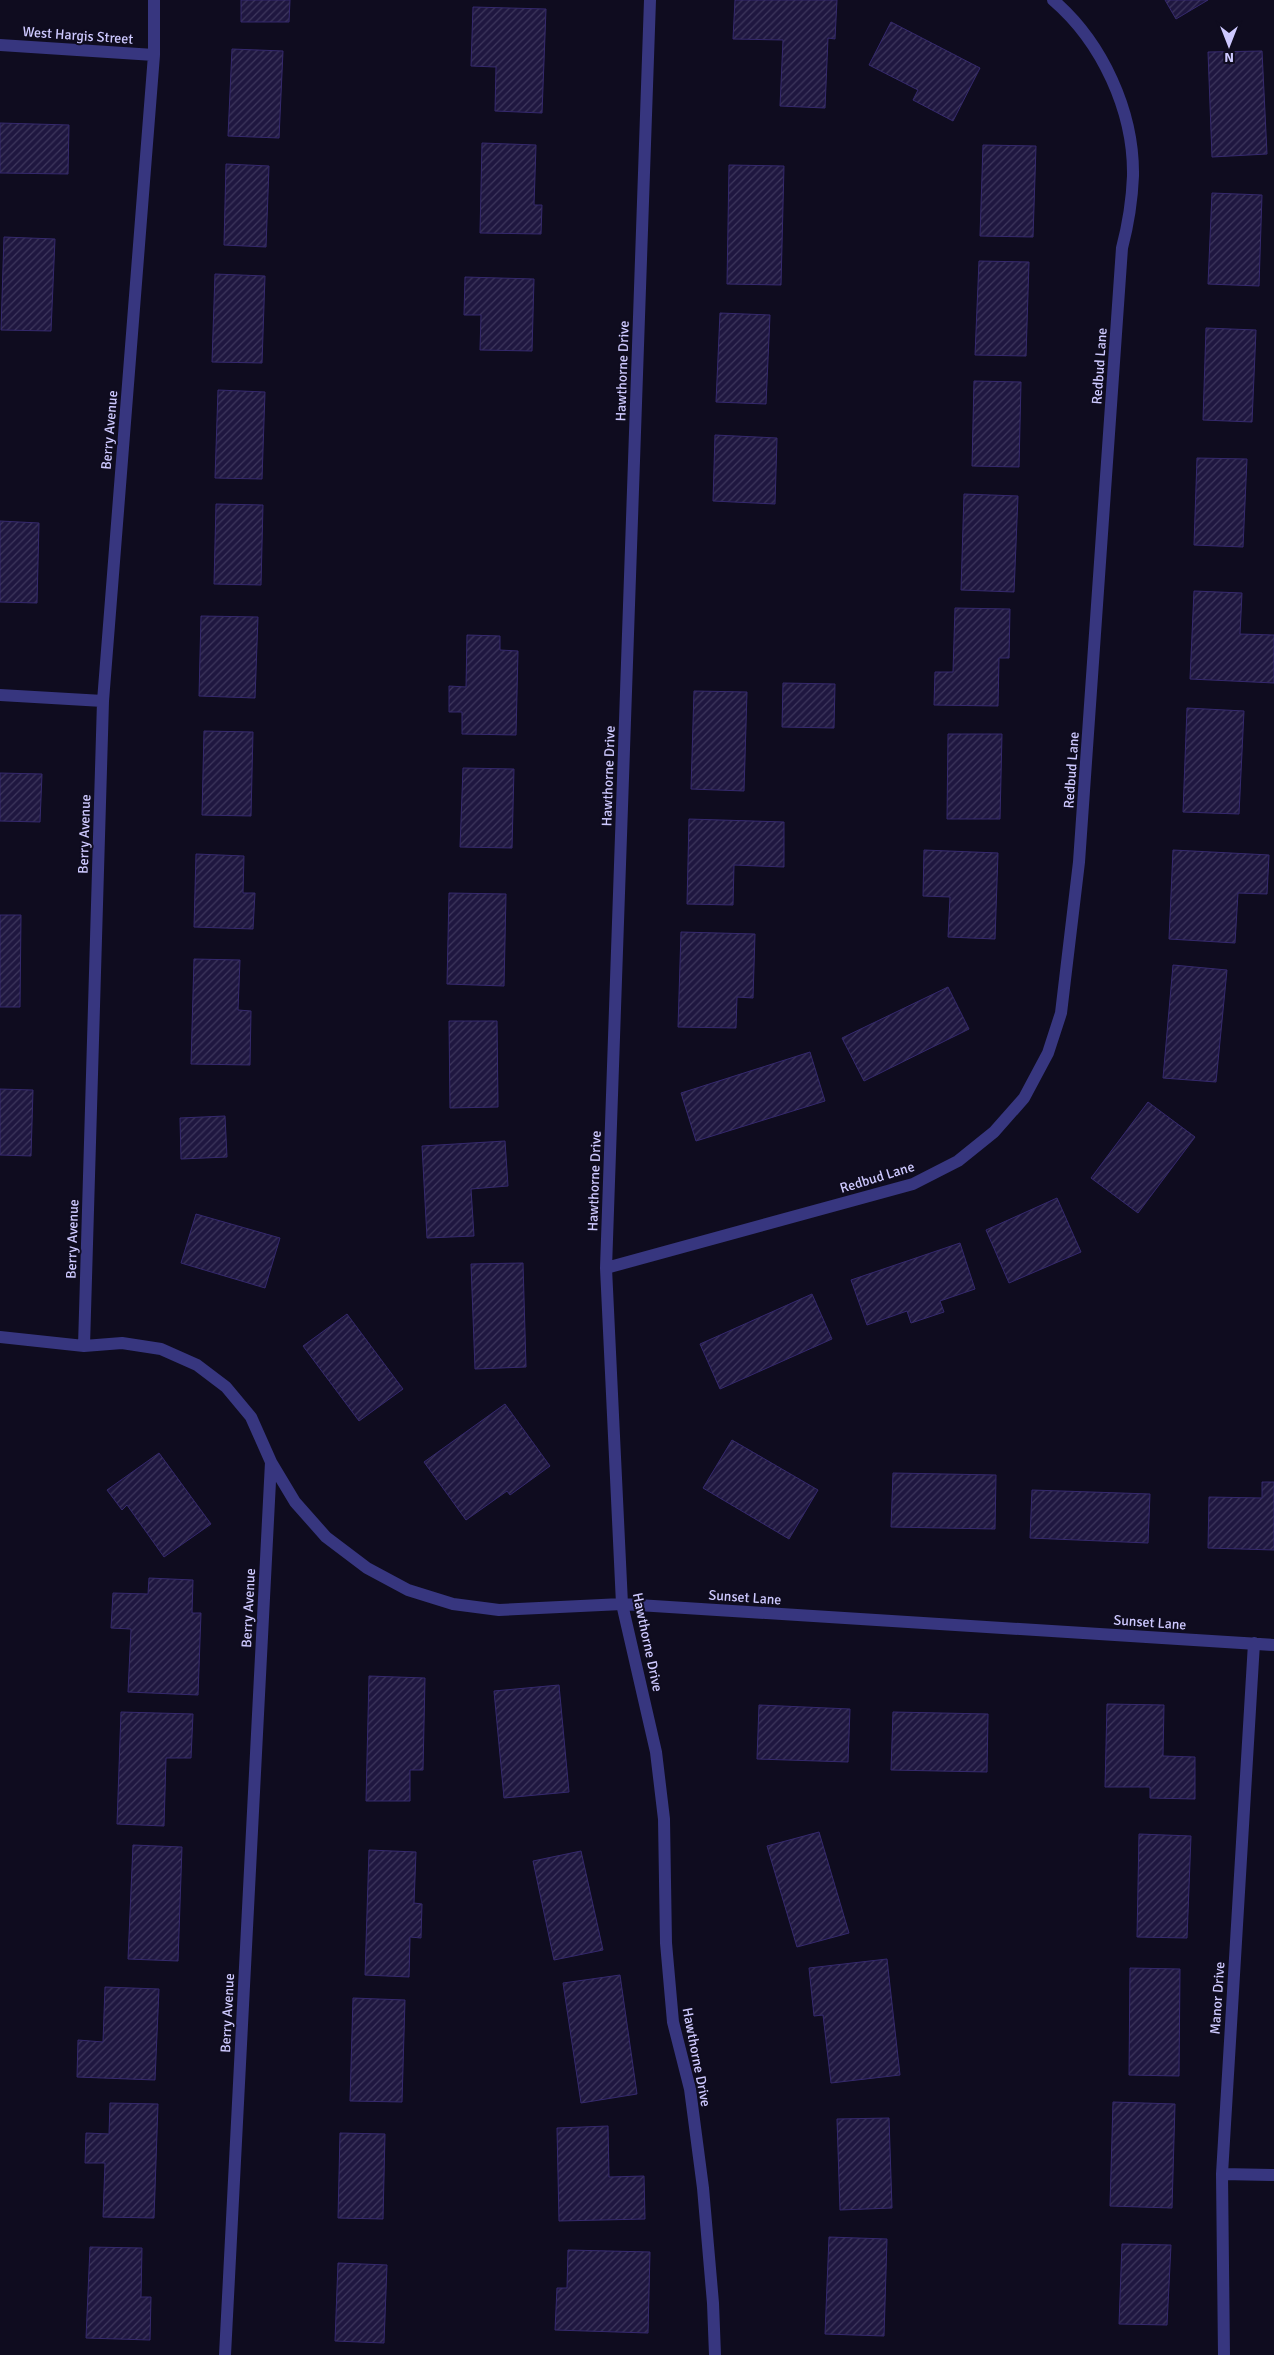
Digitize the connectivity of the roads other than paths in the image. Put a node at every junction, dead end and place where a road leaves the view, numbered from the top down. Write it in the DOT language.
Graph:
graph roads {
  1 [pos="154,0"];
  2 [pos="650,0"];
  3 [pos="1053,0"];
  4 [pos="0,45"];
  5 [pos="154,56"];
  6 [pos="0,696"];
  7 [pos="102,701"];
  8 [pos="606,1268"];
  9 [pos="0,1337"];
  10 [pos="84,1346"];
  11 [pos="270,1462"];
  12 [pos="622,1604"];
  13 [pos="1254,1643"];
  14 [pos="1274,1645"];
  15 [pos="1222,2174"];
  16 [pos="1274,2176"];
  17 [pos="225,2355"];
  18 [pos="715,2355"];
  19 [pos="1224,2355"];
  1 -- 5 [label="street, Berry Avenue"];
  2 -- 8 [label="street, Hawthorne Drive"];
  3 -- 8 [label="street, Redbud Lane"];
  4 -- 5 [label="street, West Hargis Street"];
  5 -- 7 [label="street, Berry Avenue"];
  6 -- 7 [label="street"];
  7 -- 10 [label="street, Berry Avenue"];
  8 -- 12 [label="street, Hawthorne Drive"];
  9 -- 10 [label="street"];
  10 -- 11 [label="street, Berry Avenue"];
  11 -- 12 [label="street, Sunset Lane"];
  11 -- 17 [label="street, Berry Avenue"];
  12 -- 13 [label="street, Sunset Lane"];
  12 -- 18 [label="street, Hawthorne Drive"];
  13 -- 14 [label="street, Sunset Lane"];
  13 -- 15 [label="street, Manor Drive"];
  15 -- 16 [label="street"];
  15 -- 19 [label="street, Manor Drive"];
}
